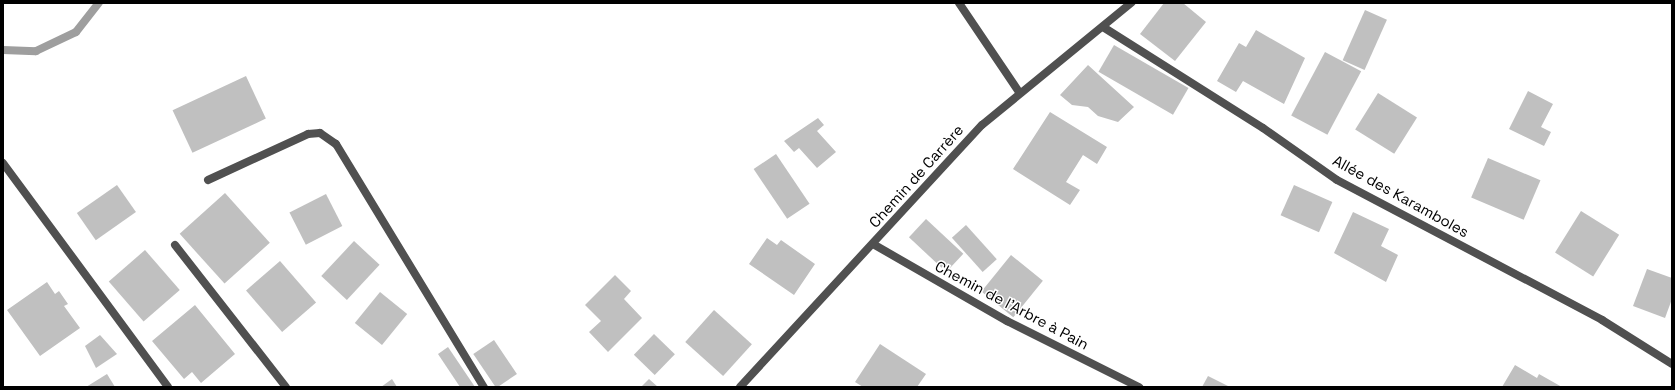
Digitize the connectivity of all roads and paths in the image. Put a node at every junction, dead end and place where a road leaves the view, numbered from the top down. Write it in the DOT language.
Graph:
graph roads {
  1 [pos="959,3"];
  2 [pos="1131,3"];
  3 [pos="1103,27"];
  4 [pos="1019,92"];
  5 [pos="3,163"];
  6 [pos="208,180"];
  7 [pos="873,244"];
  8 [pos="175,245"];
  9 [pos="1672,364"];
  10 [pos="168,387"];
  11 [pos="286,387"];
  12 [pos="484,387"];
  13 [pos="740,387"];
  14 [pos="1139,387"];
  1 -- 4 [label="street"];
  2 -- 3 [label="street, Chemin de Carrère"];
  3 -- 4 [label="street, Chemin de Carrère"];
  3 -- 9 [label="street, Allée des Karamboles"];
  4 -- 7 [label="street, Chemin de Carrère"];
  5 -- 10 [label="street"];
  6 -- 12 [label="street"];
  7 -- 13 [label="street, Chemin de Carrère"];
  7 -- 14 [label="street, Chemin de l'Arbre à Pain"];
  8 -- 11 [label="street"];
}
